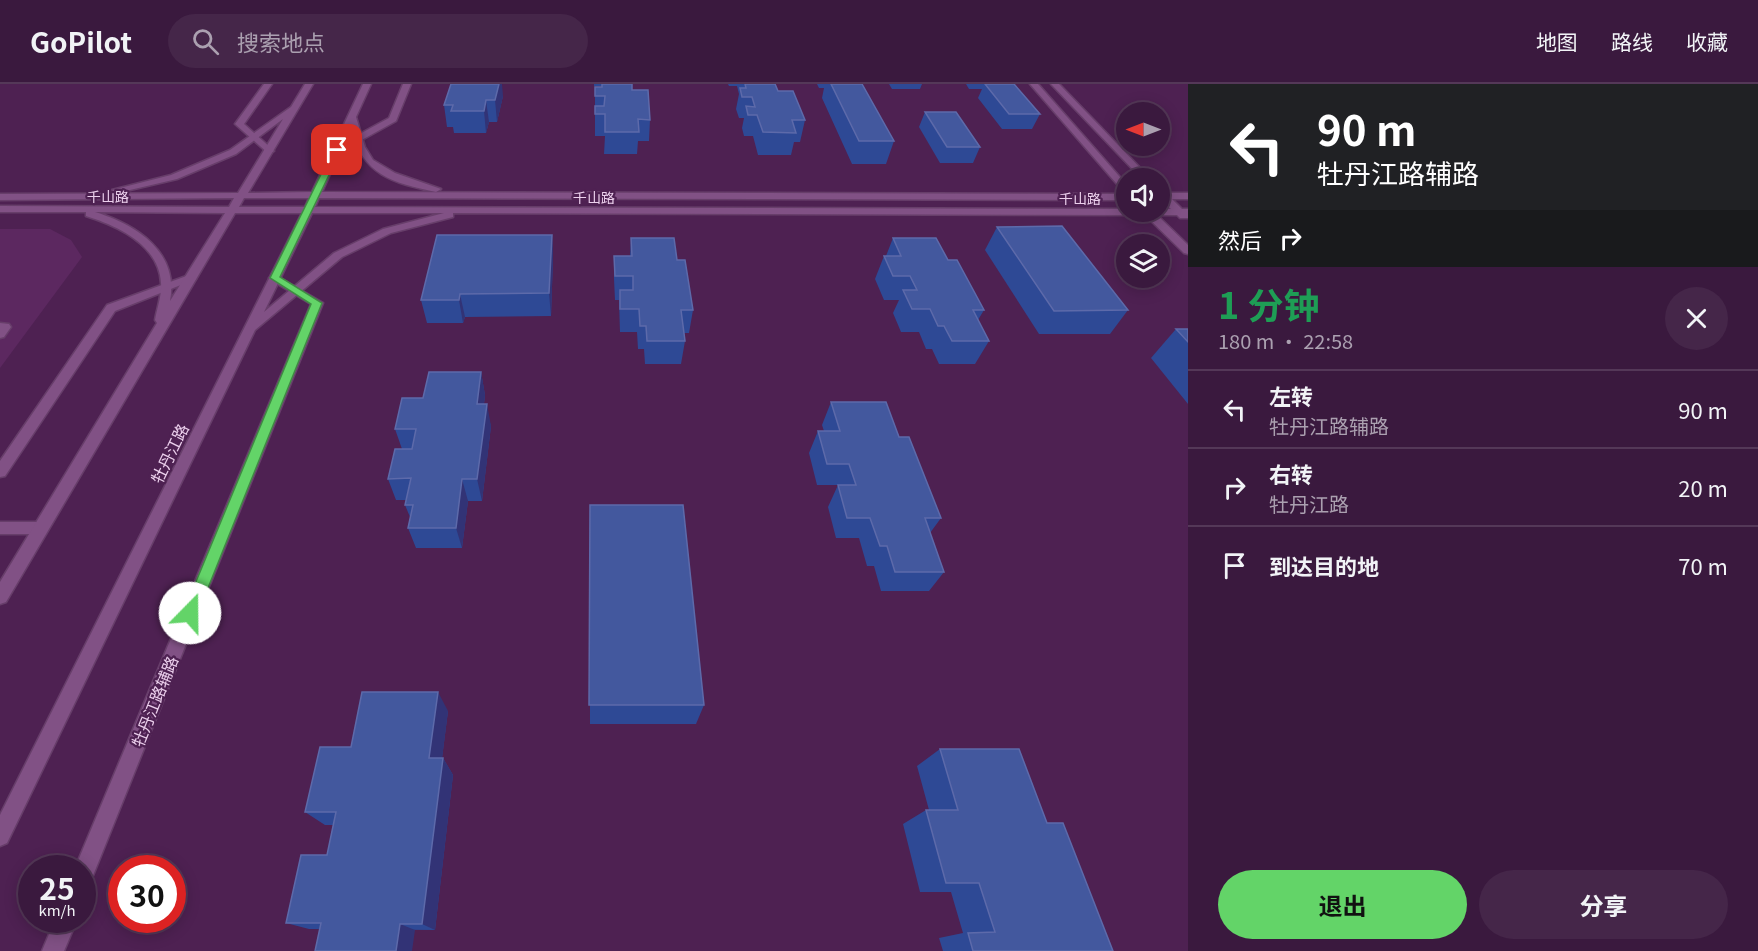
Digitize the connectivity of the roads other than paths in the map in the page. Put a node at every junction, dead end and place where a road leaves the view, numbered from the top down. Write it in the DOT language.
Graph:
graph roads {
  1 [pos="268,84"];
  2 [pos="309,84"];
  3 [pos="367,84"];
  4 [pos="407,84"];
  5 [pos="1034,84"];
  6 [pos="1055,84"];
  7 [pos="296,105"];
  8 [pos="353,118"];
  9 [pos="253,137"];
  10 [pos="358,139"];
  11 [pos="337,150"];
  12 [pos="269,151"];
  13 [pos="1136,168"];
  14 [pos="1116,178"];
  15 [pos="243,195"];
  16 [pos="316,195"];
  17 [pos="474,195"];
  18 [pos="1170,195"];
  19 [pos="84,196"];
  20 [pos="1116,196"];
  21 [pos="1188,196"];
  22 [pos="0,197"];
  23 [pos="1170,202"];
  24 [pos="0,209"];
  25 [pos="73,209"];
  26 [pos="234,210"];
  27 [pos="308,210"];
  28 [pos="470,210"];
  29 [pos="1116,212"];
  30 [pos="1184,212"];
  31 [pos="1188,220"];
  32 [pos="1159,222"];
  33 [pos="1188,251"];
  34 [pos="192,277"];
  35 [pos="275,278"];
  36 [pos="166,286"];
  37 [pos="295,290"];
  38 [pos="0,327"];
  39 [pos="160,328"];
  40 [pos="248,332"];
  41 [pos="0,334"];
  42 [pos="0,472"];
  43 [pos="0,528"];
  44 [pos="42,528"];
  45 [pos="0,597"];
  46 [pos="0,836"];
  47 [pos="91,855"];
  48 [pos="61,933"];
  49 [pos="53,951"];
  1 -- 9 [label="street"];
  2 -- 7 [label="street"];
  3 -- 8 [label="street, 牡丹江路"];
  4 -- 10 [label="street"];
  5 -- 14 [label="street"];
  6 -- 13 [label="street"];
  7 -- 9 [label="street"];
  7 -- 12 [label="street"];
  8 -- 10 [label="street"];
  8 -- 11 [label="street, 牡丹江路"];
  9 -- 12 [label="street"];
  9 -- 19 [label="street"];
  10 -- 11 [label="street"];
  10 -- 17 [label="street"];
  11 -- 16 [label="street, 牡丹江路"];
  12 -- 15 [label="street"];
  15 -- 16 [label="street, 千山路"];
  15 -- 19 [label="street, 千山路"];
  15 -- 26 [label="street"];
  16 -- 17 [label="street, 千山路"];
  16 -- 27 [label="street, 牡丹江路"];
  17 -- 20 [label="street, 千山路"];
  18 -- 21 [label="street"];
  19 -- 22 [label="street, 千山路"];
  23 -- 30 [label="street"];
  24 -- 25 [label="street, 千山路"];
  25 -- 26 [label="street, 千山路"];
  25 -- 36 [label="street"];
  26 -- 27 [label="street, 千山路"];
  26 -- 34 [label="street"];
  27 -- 28 [label="street, 千山路"];
  27 -- 35 [label="street, 牡丹江路"];
  28 -- 29 [label="street, 千山路"];
  28 -- 37 [label="street"];
  30 -- 31 [label="street"];
  32 -- 33 [label="street"];
  34 -- 36 [label="street"];
  34 -- 39 [label="street"];
  35 -- 37 [label="street, 牡丹江路辅路"];
  35 -- 40 [label="street, 牡丹江路"];
  36 -- 39 [label="street"];
  36 -- 42 [label="street"];
  37 -- 40 [label="street"];
  37 -- 47 [label="street, 牡丹江路辅路"];
  38 -- 41 [label="street"];
  39 -- 44 [label="street"];
  40 -- 46 [label="street, 牡丹江路"];
  43 -- 44 [label="street"];
  44 -- 45 [label="street"];
  48 -- 49 [label="street"];
}
